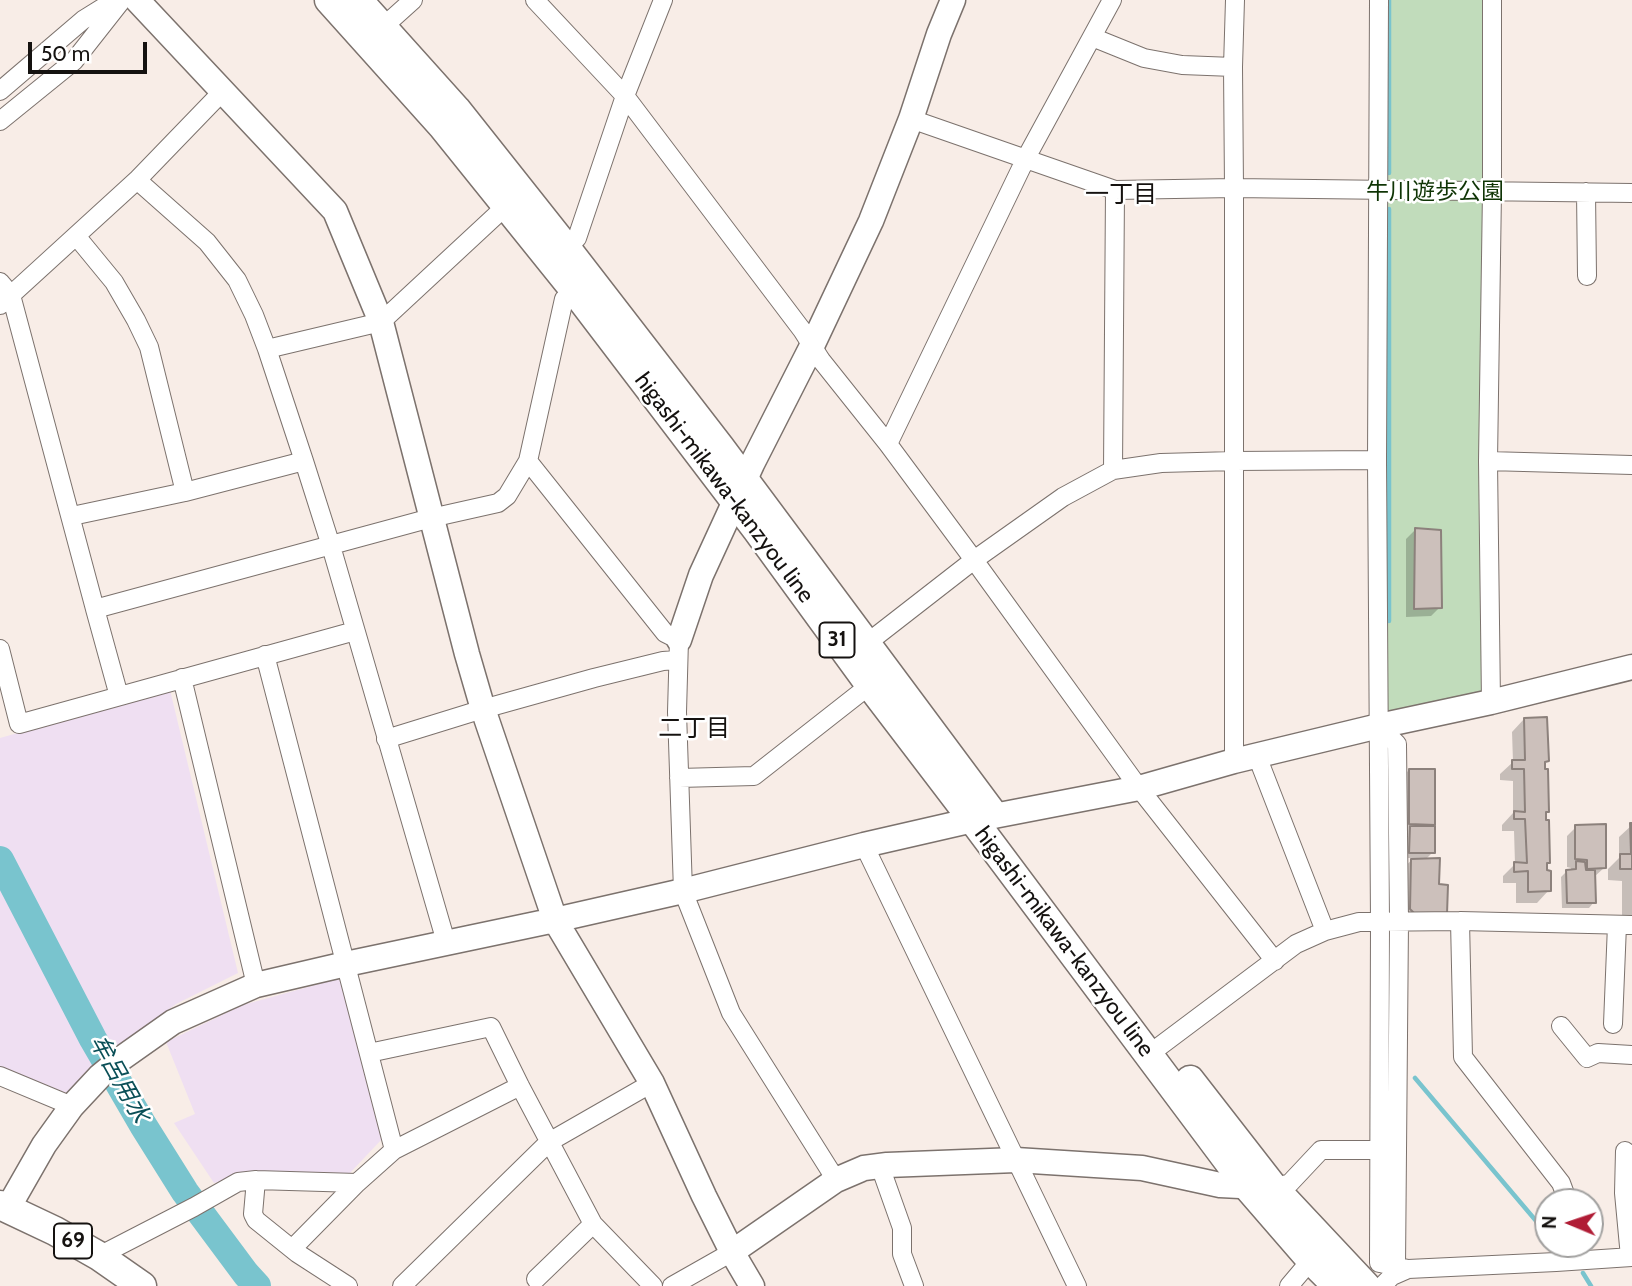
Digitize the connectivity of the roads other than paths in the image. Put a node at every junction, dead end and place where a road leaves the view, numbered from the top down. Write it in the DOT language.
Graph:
graph roads {
  1 [pos="115,0"];
  2 [pos="122,0"];
  3 [pos="137,0"];
  4 [pos="329,0"];
  5 [pos="358,0"];
  6 [pos="413,0"];
  7 [pos="535,0"];
  8 [pos="663,0"];
  9 [pos="953,0"];
  10 [pos="1112,0"];
  11 [pos="1235,0"];
  12 [pos="1379,0"];
  13 [pos="1492,0"];
  14 [pos="383,27"];
  15 [pos="1092,37"];
  16 [pos="1233,67"];
  17 [pos="0,91"];
  18 [pos="223,91"];
  19 [pos="625,96"];
  20 [pos="911,119"];
  21 [pos="0,121"];
  22 [pos="1026,158"];
  23 [pos="137,180"];
  24 [pos="1234,188"];
  25 [pos="1379,189"];
  26 [pos="1115,190"];
  27 [pos="1492,191"];
  28 [pos="1586,192"];
  29 [pos="1632,193"];
  30 [pos="506,206"];
  31 [pos="77,237"];
  32 [pos="567,248"];
  33 [pos="1587,276"];
  34 [pos="575,291"];
  35 [pos="4,294"];
  36 [pos="381,322"];
  37 [pos="812,346"];
  38 [pos="267,349"];
  39 [pos="888,444"];
  40 [pos="1377,460"];
  41 [pos="304,461"];
  42 [pos="528,461"];
  43 [pos="1234,461"];
  44 [pos="1488,461"];
  45 [pos="1632,465"];
  46 [pos="1114,470"];
  47 [pos="740,490"];
  48 [pos="185,492"];
  49 [pos="72,516"];
  50 [pos="431,518"];
  51 [pos="331,546"];
  52 [pos="974,560"];
  53 [pos="95,609"];
  54 [pos="355,631"];
  55 [pos="866,644"];
  56 [pos="0,649"];
  57 [pos="678,650"];
  58 [pos="265,655"];
  59 [pos="1632,667"];
  60 [pos="182,678"];
  61 [pos="870,685"];
  62 [pos="119,696"];
  63 [pos="1491,702"];
  64 [pos="483,709"];
  65 [pos="1380,726"];
  66 [pos="386,739"];
  67 [pos="1246,759"];
  68 [pos="679,778"];
  69 [pos="1139,788"];
  70 [pos="984,818"];
  71 [pos="864,845"];
  72 [pos="683,891"];
  73 [pos="555,920"];
  74 [pos="1460,921"];
  75 [pos="1380,922"];
  76 [pos="1399,922"];
  77 [pos="1625,925"];
  78 [pos="1325,931"];
  79 [pos="446,942"];
  80 [pos="1275,961"];
  81 [pos="346,964"];
  82 [pos="256,985"];
  83 [pos="1613,1024"];
  84 [pos="1561,1026"];
  85 [pos="1155,1050"];
  86 [pos="369,1052"];
  87 [pos="1632,1055"];
  88 [pos="0,1076"];
  89 [pos="652,1083"];
  90 [pos="520,1086"];
  91 [pos="72,1106"];
  92 [pos="549,1142"];
  93 [pos="394,1150"];
  94 [pos="1379,1150"];
  95 [pos="1625,1151"];
  96 [pos="1016,1160"];
  97 [pos="880,1166"];
  98 [pos="256,1180"];
  99 [pos="836,1180"];
  100 [pos="357,1183"];
  101 [pos="1246,1185"];
  102 [pos="1274,1188"];
  103 [pos="1563,1188"];
  104 [pos="3,1213"];
  105 [pos="593,1224"];
  106 [pos="292,1249"];
  107 [pos="732,1252"];
  108 [pos="1604,1254"];
  109 [pos="99,1256"];
  110 [pos="1631,1257"];
  111 [pos="1568,1258"];
  112 [pos="1311,1260"];
  113 [pos="1374,1278"];
  114 [pos="536,1279"];
  115 [pos="142,1286"];
  116 [pos="348,1286"];
  117 [pos="402,1286"];
  118 [pos="653,1286"];
  119 [pos="672,1286"];
  120 [pos="752,1286"];
  121 [pos="914,1286"];
  122 [pos="1077,1286"];
  123 [pos="1289,1286"];
  1 -- 17 [label="street"];
  2 -- 21 [label="street"];
  3 -- 18 [label="street"];
  4 -- 30 [label="main road, higashi-mikawa-kanzyou line / 31"];
  5 -- 14 [label="main road, higashi-mikawa-kanzyou line / 31"];
  6 -- 14 [label="street"];
  7 -- 19 [label="street"];
  8 -- 19 [label="street"];
  9 -- 20 [label="street"];
  10 -- 15 [label="street"];
  11 -- 16 [label="street"];
  12 -- 25 [label="street"];
  13 -- 27 [label="street"];
  14 -- 32 [label="main road, higashi-mikawa-kanzyou line / 31"];
  15 -- 16 [label="street"];
  15 -- 22 [label="street"];
  16 -- 24 [label="street"];
  18 -- 23 [label="street"];
  18 -- 36 [label="street"];
  19 -- 32 [label="street"];
  19 -- 37 [label="street"];
  20 -- 22 [label="street"];
  20 -- 37 [label="street"];
  22 -- 26 [label="street"];
  22 -- 39 [label="street"];
  23 -- 31 [label="street"];
  23 -- 38 [label="street"];
  24 -- 25 [label="street"];
  24 -- 26 [label="street"];
  24 -- 43 [label="street"];
  25 -- 27 [label="street"];
  25 -- 40 [label="street"];
  26 -- 46 [label="street"];
  27 -- 28 [label="street"];
  27 -- 44 [label="street"];
  28 -- 29 [label="street"];
  28 -- 33 [label="street"];
  30 -- 34 [label="main road, higashi-mikawa-kanzyou line / 31"];
  30 -- 36 [label="street"];
  31 -- 35 [label="street"];
  31 -- 48 [label="street"];
  32 -- 47 [label="main road, higashi-mikawa-kanzyou line / 31"];
  34 -- 42 [label="street"];
  34 -- 47 [label="main road, higashi-mikawa-kanzyou line / 31"];
  35 -- 49 [label="street"];
  36 -- 38 [label="street"];
  36 -- 50 [label="street"];
  37 -- 39 [label="street"];
  37 -- 47 [label="street"];
  38 -- 41 [label="street"];
  39 -- 52 [label="street"];
  40 -- 43 [label="street"];
  40 -- 65 [label="street"];
  41 -- 48 [label="street"];
  41 -- 51 [label="street"];
  42 -- 50 [label="street"];
  42 -- 57 [label="street"];
  43 -- 46 [label="street"];
  43 -- 67 [label="street"];
  44 -- 45 [label="street"];
  44 -- 63 [label="street"];
  46 -- 52 [label="street"];
  47 -- 55 [label="main road, higashi-mikawa-kanzyou line / 31"];
  47 -- 57 [label="street"];
  47 -- 61 [label="main road, higashi-mikawa-kanzyou line / 31"];
  48 -- 49 [label="street"];
  49 -- 53 [label="street"];
  50 -- 51 [label="street"];
  50 -- 64 [label="street"];
  51 -- 53 [label="street"];
  51 -- 54 [label="street"];
  52 -- 55 [label="street"];
  52 -- 69 [label="street"];
  53 -- 62 [label="street"];
  54 -- 58 [label="street"];
  54 -- 66 [label="street"];
  55 -- 70 [label="main road, higashi-mikawa-kanzyou line / 31"];
  56 -- 62 [label="street"];
  57 -- 64 [label="street"];
  57 -- 68 [label="street"];
  58 -- 60 [label="street"];
  58 -- 81 [label="street"];
  59 -- 63 [label="street"];
  60 -- 62 [label="street"];
  60 -- 82 [label="street"];
  61 -- 68 [label="street"];
  61 -- 70 [label="main road, higashi-mikawa-kanzyou line / 31"];
  63 -- 65 [label="street"];
  64 -- 66 [label="street"];
  64 -- 73 [label="street"];
  65 -- 67 [label="street"];
  65 -- 75 [label="street"];
  65 -- 76 [label="street"];
  66 -- 79 [label="street"];
  67 -- 69 [label="street"];
  67 -- 78 [label="street"];
  68 -- 72 [label="street"];
  69 -- 70 [label="street"];
  69 -- 80 [label="street"];
  70 -- 71 [label="street"];
  70 -- 85 [label="main road, higashi-mikawa-kanzyou line / 31"];
  71 -- 72 [label="street"];
  71 -- 96 [label="street"];
  72 -- 73 [label="street"];
  72 -- 99 [label="street"];
  73 -- 79 [label="street"];
  73 -- 89 [label="street"];
  74 -- 76 [label="street"];
  74 -- 77 [label="street"];
  74 -- 103 [label="street"];
  75 -- 76 [label="street"];
  75 -- 78 [label="street"];
  75 -- 94 [label="street"];
  76 -- 113 [label="street"];
  77 -- 83 [label="street"];
  78 -- 80 [label="street"];
  79 -- 81 [label="street"];
  80 -- 85 [label="street"];
  81 -- 82 [label="street"];
  81 -- 86 [label="street"];
  82 -- 91 [label="street"];
  84 -- 87 [label="street"];
  85 -- 101 [label="main road, higashi-mikawa-kanzyou line / 31"];
  85 -- 102 [label="main road, higashi-mikawa-kanzyou line / 31"];
  86 -- 90 [label="street"];
  86 -- 93 [label="street"];
  88 -- 91 [label="street"];
  89 -- 92 [label="street"];
  89 -- 107 [label="street"];
  90 -- 92 [label="street"];
  90 -- 93 [label="street"];
  91 -- 104 [label="street"];
  92 -- 105 [label="street"];
  92 -- 117 [label="street"];
  93 -- 100 [label="street"];
  94 -- 102 [label="street"];
  94 -- 113 [label="street"];
  95 -- 110 [label="street"];
  96 -- 97 [label="street"];
  96 -- 101 [label="street"];
  96 -- 122 [label="street"];
  97 -- 99 [label="street"];
  97 -- 121 [label="street"];
  98 -- 100 [label="street"];
  98 -- 106 [label="street"];
  98 -- 109 [label="street"];
  99 -- 107 [label="street"];
  100 -- 106 [label="street"];
  101 -- 102 [label="street"];
  101 -- 112 [label="main road, higashi-mikawa-kanzyou line / 31"];
  102 -- 113 [label="main road, higashi-mikawa-kanzyou line / 31"];
  104 -- 109 [label="main road, 69"];
  105 -- 114 [label="street"];
  105 -- 118 [label="street"];
  106 -- 116 [label="street"];
  107 -- 119 [label="street"];
  107 -- 120 [label="street"];
  108 -- 110 [label="street"];
  109 -- 115 [label="main road, 69"];
  111 -- 113 [label="street"];
  112 -- 113 [label="main road, higashi-mikawa-kanzyou line / 31"];
  112 -- 123 [label="street"];
}
